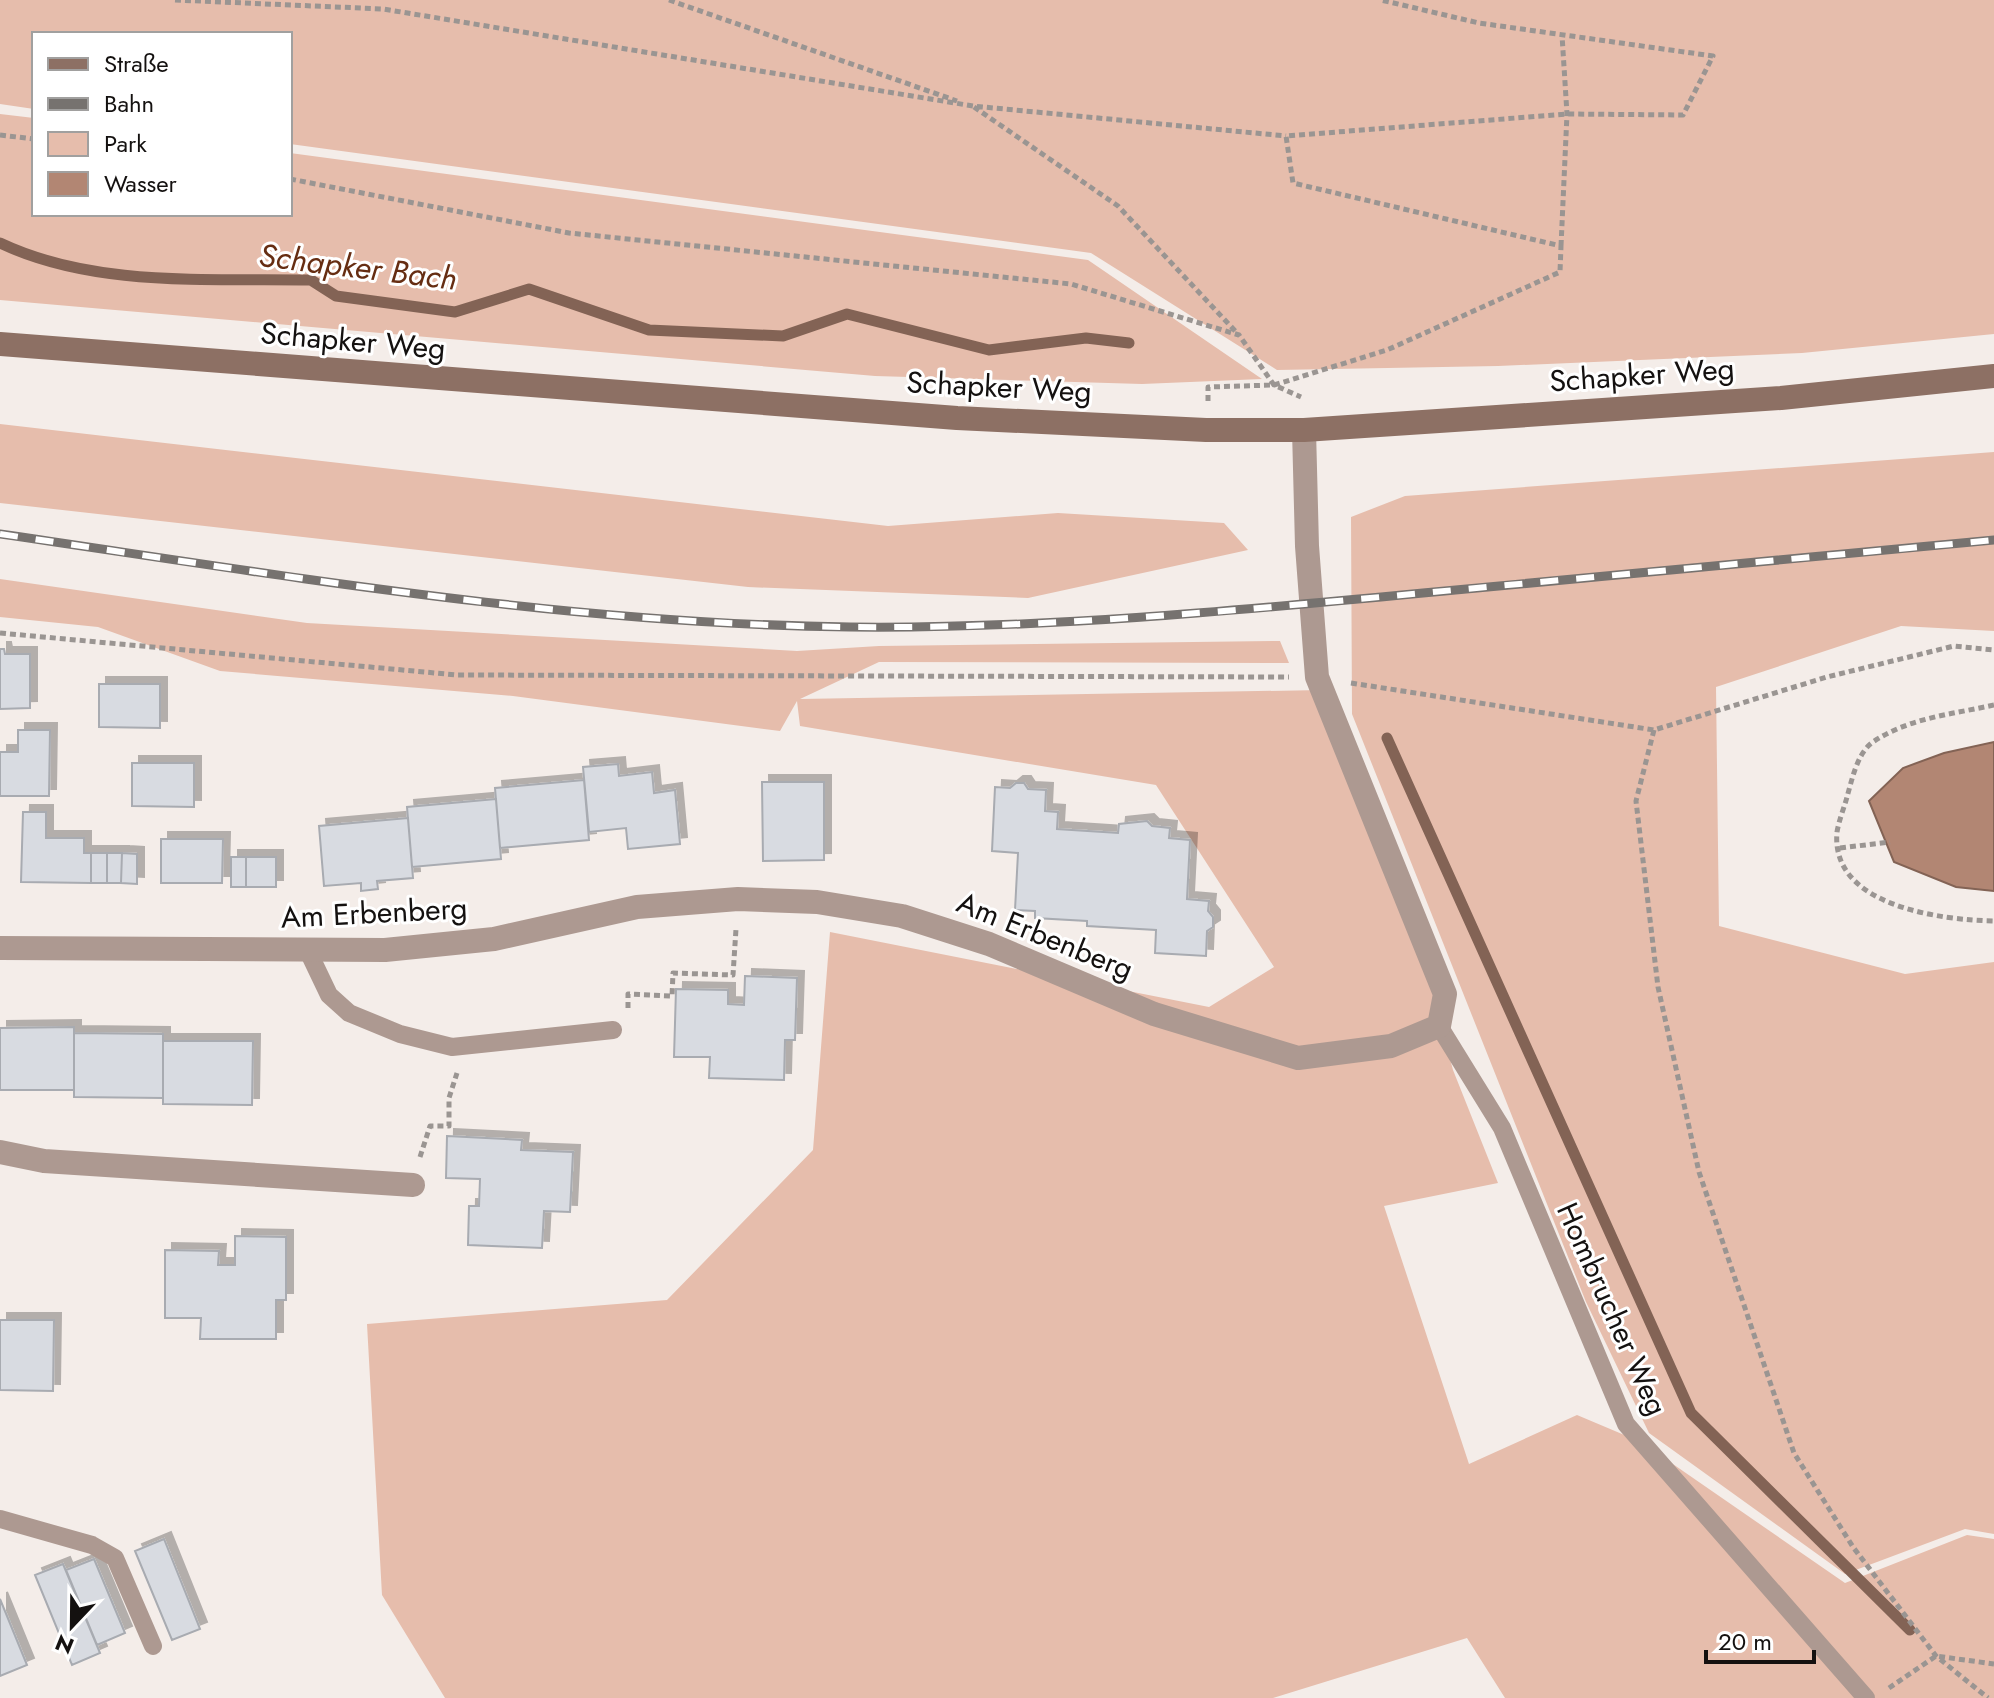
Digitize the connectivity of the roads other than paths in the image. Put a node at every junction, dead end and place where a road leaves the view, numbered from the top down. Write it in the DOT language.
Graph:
graph roads {
  1 [pos="0,344"];
  2 [pos="1994,376"];
  3 [pos="1304,430"];
  4 [pos="0,948"];
  5 [pos="308,951"];
  6 [pos="1439,1026"];
  7 [pos="613,1030"];
  8 [pos="0,1152"];
  9 [pos="413,1185"];
  10 [pos="0,1519"];
  11 [pos="153,1646"];
  12 [pos="1866,1698"];
  1 -- 3 [label="street, Schapker Weg"];
  2 -- 3 [label="street, Schapker Weg"];
  3 -- 6 [label="street"];
  4 -- 5 [label="street, Am Erbenberg"];
  5 -- 6 [label="street, Am Erbenberg"];
  5 -- 7 [label="lane"];
  6 -- 12 [label="lane, Hombrucher Weg"];
  8 -- 9 [label="street"];
  10 -- 11 [label="lane"];
}
